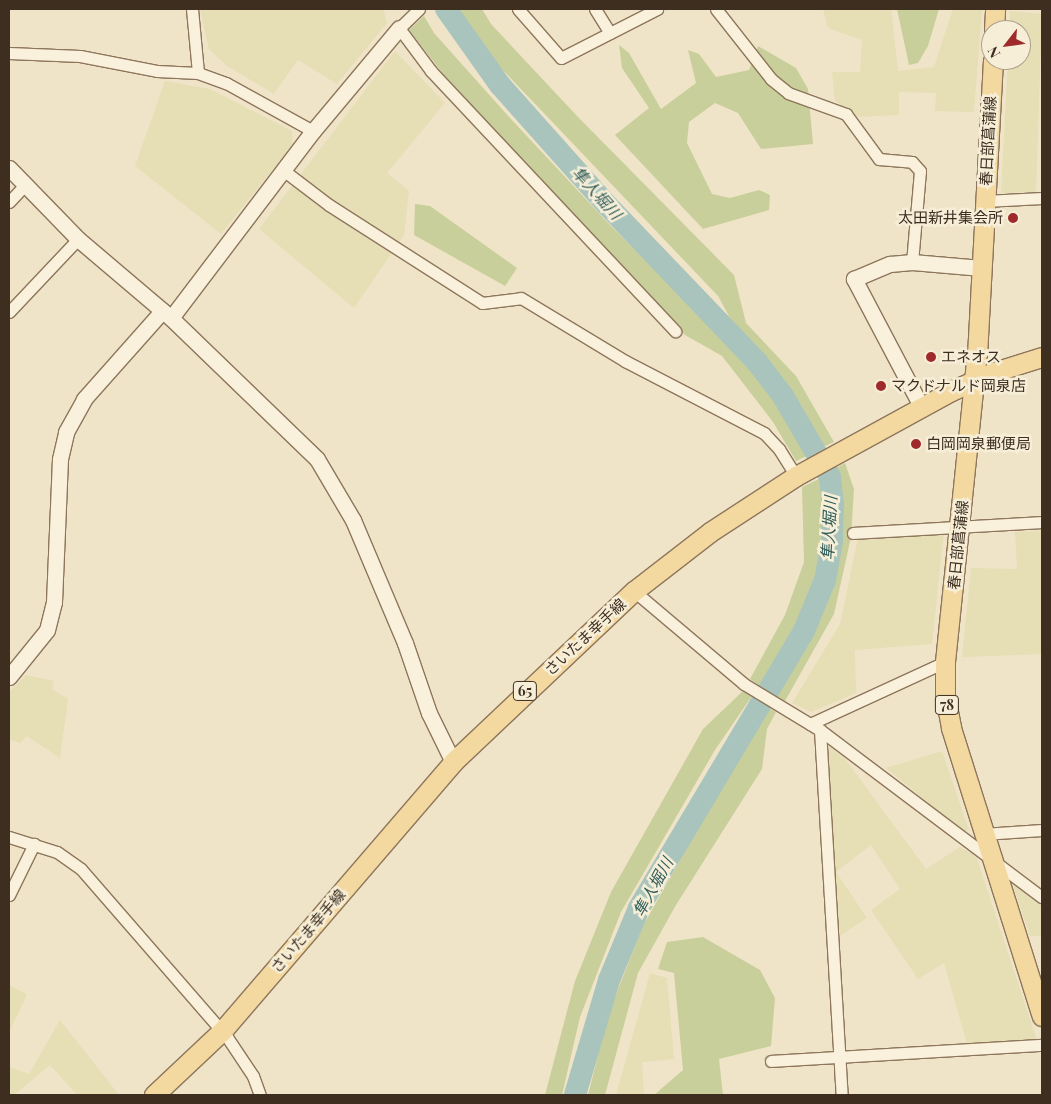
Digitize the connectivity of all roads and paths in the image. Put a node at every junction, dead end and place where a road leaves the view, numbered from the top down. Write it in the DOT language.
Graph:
graph roads {
  1 [pos="192,9"];
  2 [pos="419,9"];
  3 [pos="518,9"];
  4 [pos="595,9"];
  5 [pos="656,9"];
  6 [pos="716,9"];
  7 [pos="399,28"];
  8 [pos="610,33"];
  9 [pos="9,53"];
  10 [pos="992,70"];
  11 [pos="198,73"];
  12 [pos="312,130"];
  13 [pos="9,168"];
  14 [pos="283,170"];
  15 [pos="26,184"];
  16 [pos="1042,198"];
  17 [pos="986,201"];
  18 [pos="9,202"];
  19 [pos="78,239"];
  20 [pos="912,262"];
  21 [pos="982,268"];
  22 [pos="9,312"];
  23 [pos="166,315"];
  24 [pos="675,331"];
  25 [pos="1042,357"];
  26 [pos="974,380"];
  27 [pos="921,406"];
  28 [pos="796,476"];
  29 [pos="1042,522"];
  30 [pos="960,525"];
  31 [pos="853,533"];
  32 [pos="634,591"];
  33 [pos="945,662"];
  34 [pos="9,676"];
  35 [pos="815,727"];
  36 [pos="453,762"];
  37 [pos="1042,830"];
  38 [pos="983,834"];
  39 [pos="9,837"];
  40 [pos="34,844"];
  41 [pos="989,855"];
  42 [pos="9,895"];
  43 [pos="1042,897"];
  44 [pos="1042,1016"];
  45 [pos="222,1031"];
  46 [pos="1042,1045"];
  47 [pos="839,1055"];
  48 [pos="771,1061"];
  49 [pos="154,1095"];
  50 [pos="260,1095"];
  51 [pos="842,1095"];
  1 -- 11 [label="street"];
  2 -- 7 [label="street"];
  3 -- 8 [label="street"];
  4 -- 8 [label="street"];
  5 -- 8 [label="street"];
  6 -- 20 [label="street"];
  7 -- 12 [label="street"];
  7 -- 24 [label="street"];
  9 -- 11 [label="street"];
  10 -- 17 [label="main road, 春日部菖蒲線 / 78"];
  11 -- 12 [label="street"];
  12 -- 14 [label="street"];
  13 -- 15 [label="street"];
  14 -- 23 [label="street"];
  14 -- 28 [label="street"];
  15 -- 18 [label="street"];
  15 -- 19 [label="street"];
  16 -- 17 [label="street"];
  17 -- 21 [label="main road, 春日部菖蒲線 / 78"];
  19 -- 22 [label="street"];
  19 -- 23 [label="street"];
  20 -- 21 [label="street"];
  20 -- 27 [label="street"];
  21 -- 26 [label="main road, 春日部菖蒲線 / 78"];
  23 -- 34 [label="street"];
  23 -- 36 [label="street"];
  25 -- 26 [label="main road, さいたま幸手線 / 65"];
  26 -- 27 [label="main road, さいたま幸手線 / 65"];
  26 -- 30 [label="main road, 春日部菖蒲線 / 78"];
  27 -- 28 [label="main road, さいたま幸手線 / 65"];
  28 -- 32 [label="main road, さいたま幸手線 / 65"];
  29 -- 30 [label="street"];
  30 -- 31 [label="street"];
  30 -- 33 [label="main road, 春日部菖蒲線 / 78"];
  32 -- 35 [label="street"];
  32 -- 36 [label="main road, さいたま幸手線 / 65"];
  33 -- 35 [label="street"];
  33 -- 38 [label="main road, 春日部菖蒲線 / 78"];
  35 -- 41 [label="street"];
  35 -- 47 [label="street"];
  36 -- 45 [label="main road, さいたま幸手線 / 65"];
  37 -- 38 [label="street"];
  38 -- 41 [label="main road, 春日部菖蒲線 / 78"];
  39 -- 40 [label="street"];
  40 -- 42 [label="street"];
  40 -- 45 [label="street"];
  41 -- 43 [label="street"];
  41 -- 44 [label="main road, 春日部菖蒲線 / 78"];
  45 -- 49 [label="main road, さいたま幸手線 / 65"];
  45 -- 50 [label="street"];
  46 -- 47 [label="street"];
  47 -- 48 [label="street"];
  47 -- 51 [label="street"];
}
